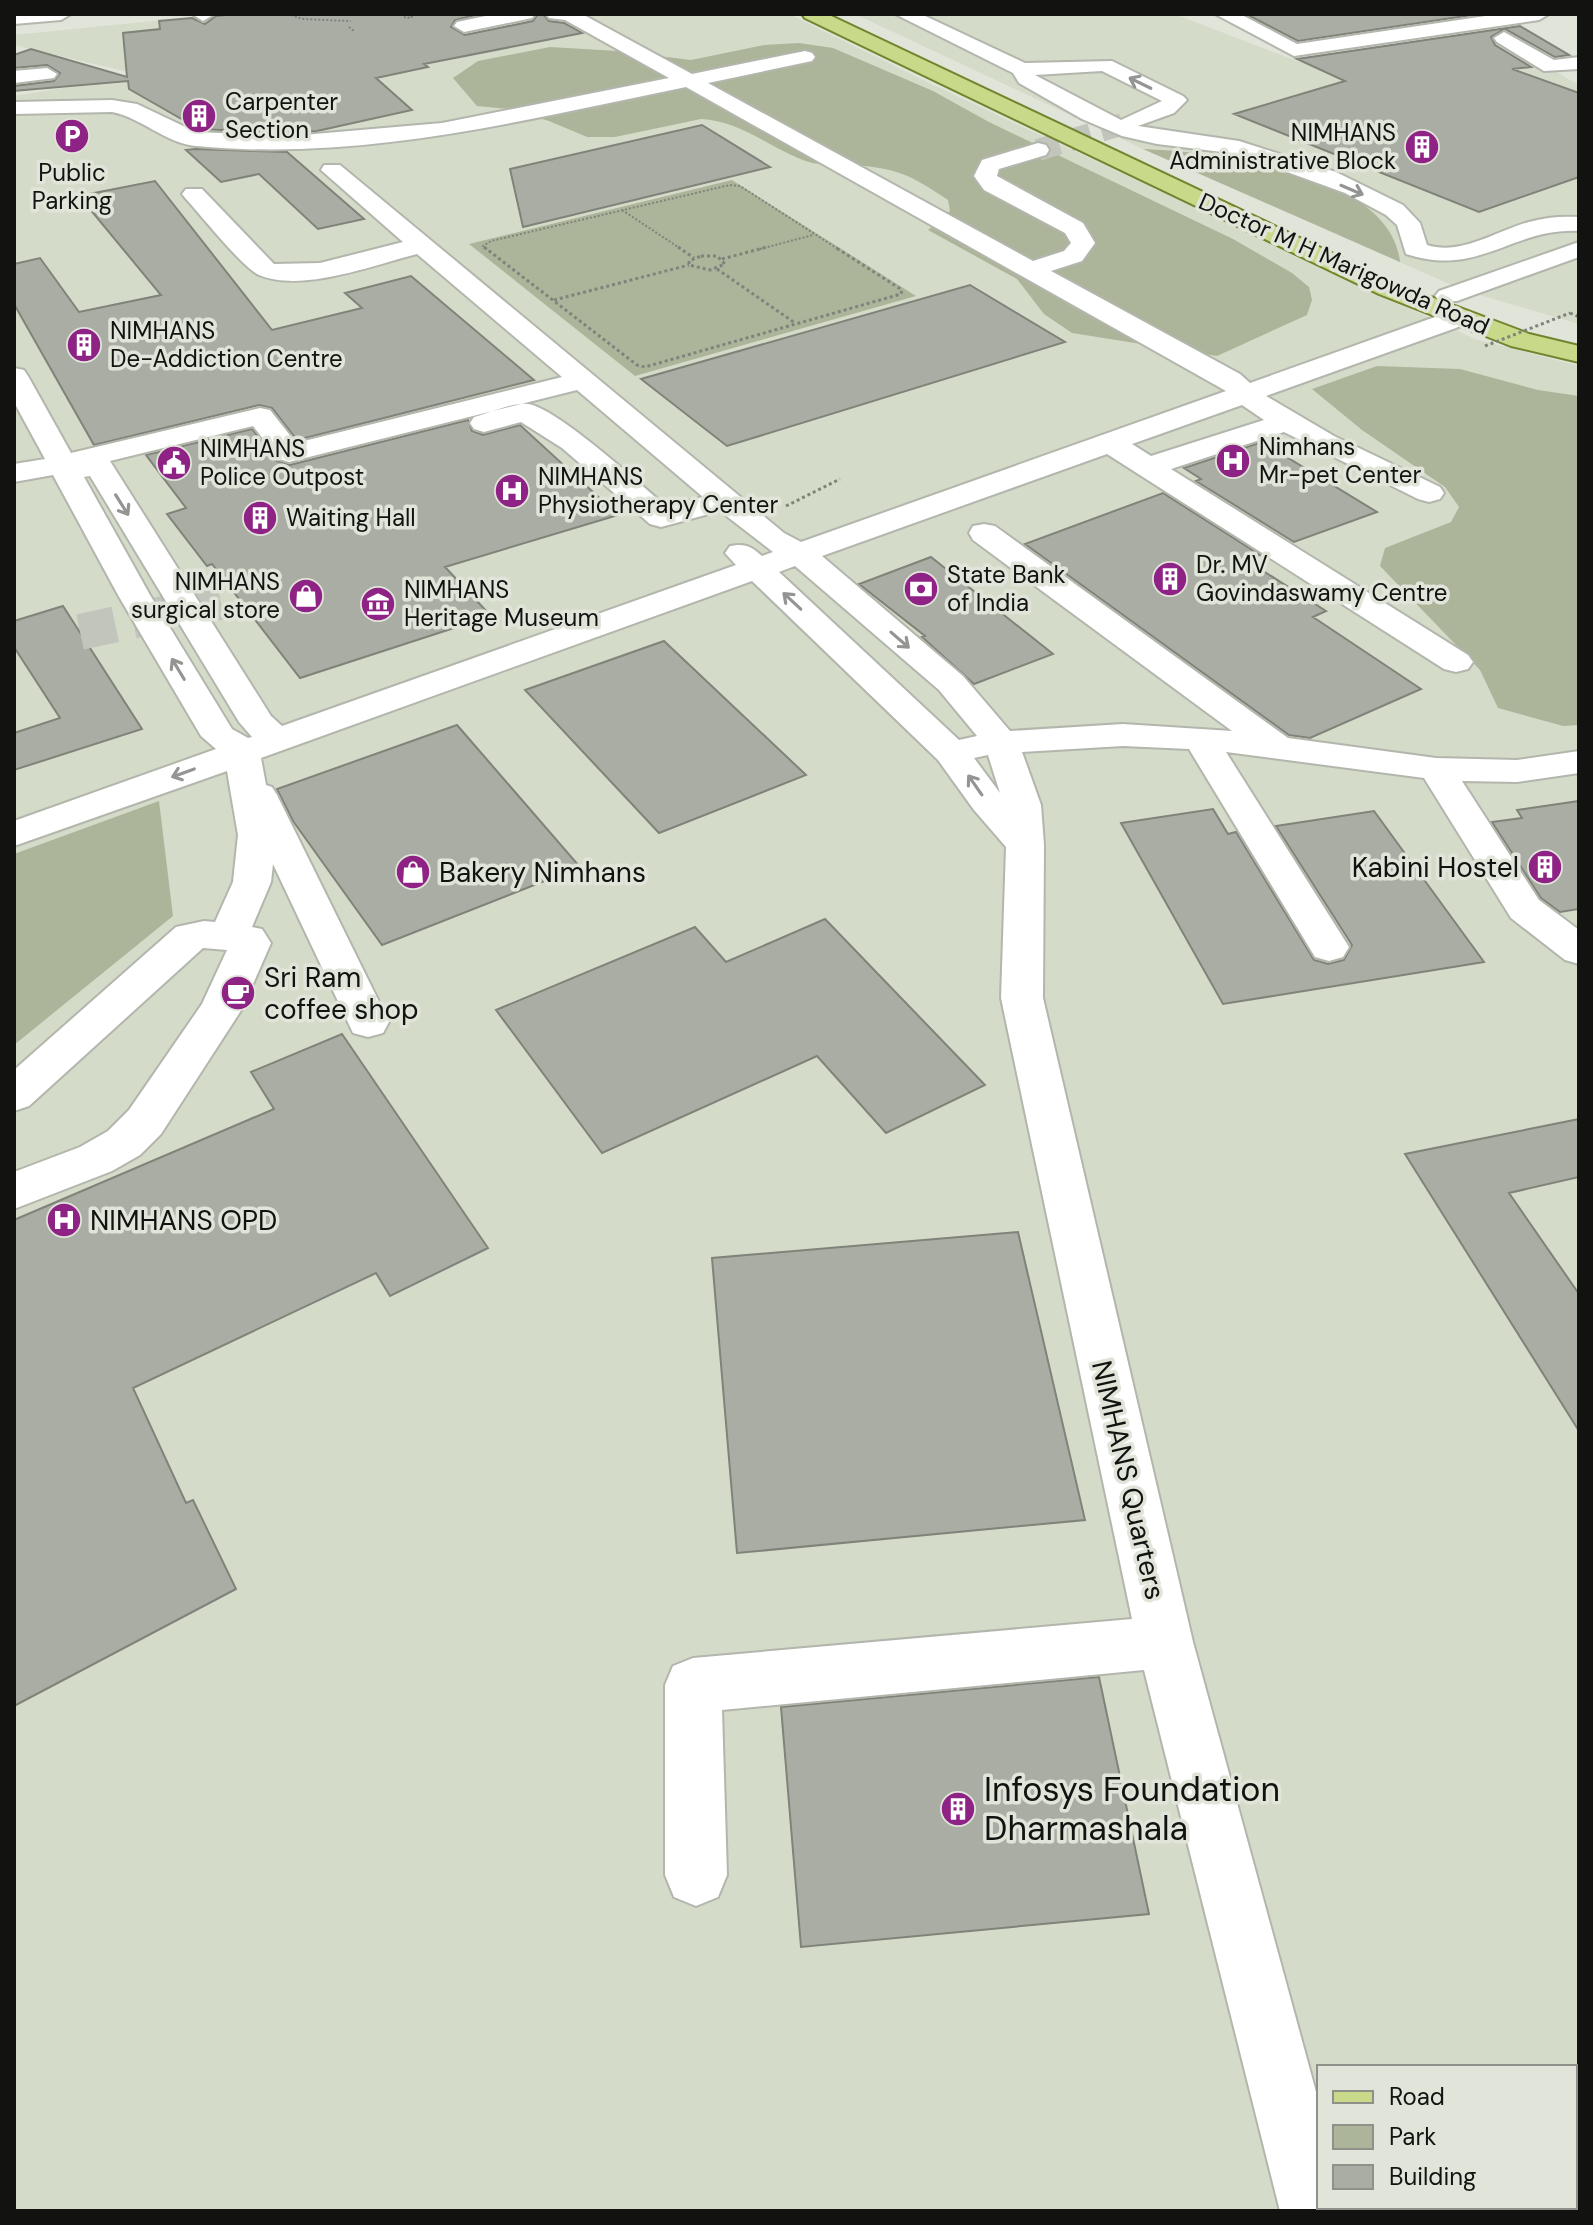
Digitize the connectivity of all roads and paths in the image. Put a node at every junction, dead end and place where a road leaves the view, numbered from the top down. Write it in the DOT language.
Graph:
graph roads {
  1 [pos="61,14"];
  2 [pos="344,14"];
  3 [pos="401,14"];
  4 [pos="408,14"];
  5 [pos="525,14"];
  6 [pos="556,14"];
  7 [pos="812,14"];
  8 [pos="843,14"];
  9 [pos="905,14"];
  10 [pos="1225,14"];
  11 [pos="1538,14"];
  12 [pos="291,15"];
  13 [pos="14,18"];
  14 [pos="339,18"];
  15 [pos="351,21"];
  16 [pos="464,26"];
  17 [pos="1558,26"];
  18 [pos="349,27"];
  19 [pos="355,32"];
  20 [pos="1504,38"];
  21 [pos="805,57"];
  22 [pos="1579,63"];
  23 [pos="1022,69"];
  24 [pos="47,74"];
  25 [pos="14,77"];
  26 [pos="689,80"];
  27 [pos="14,108"];
  28 [pos="1136,120"];
  29 [pos="1038,150"];
  30 [pos="332,170"];
  31 [pos="194,194"];
  32 [pos="622,210"];
  33 [pos="1579,224"];
  34 [pos="814,234"];
  35 [pos="422,245"];
  36 [pos="1579,249"];
  37 [pos="694,258"];
  38 [pos="722,259"];
  39 [pos="689,265"];
  40 [pos="1579,266"];
  41 [pos="717,269"];
  42 [pos="1028,271"];
  43 [pos="553,300"];
  44 [pos="1455,308"];
  45 [pos="1579,317"];
  46 [pos="796,324"];
  47 [pos="1579,340"];
  48 [pos="1485,346"];
  49 [pos="1579,354"];
  50 [pos="14,376"];
  51 [pos="583,380"];
  52 [pos="1237,388"];
  53 [pos="1288,422"];
  54 [pos="467,428"];
  55 [pos="1110,443"];
  56 [pos="1149,466"];
  57 [pos="65,468"];
  58 [pos="14,473"];
  59 [pos="840,479"];
  60 [pos="1429,493"];
  61 [pos="726,500"];
  62 [pos="984,533"];
  63 [pos="765,547"];
  64 [pos="1456,662"];
  65 [pos="1201,740"];
  66 [pos="248,742"];
  67 [pos="1001,742"];
  68 [pos="1283,751"];
  69 [pos="951,752"];
  70 [pos="1579,762"];
  71 [pos="1436,769"];
  72 [pos="14,808"];
  73 [pos="14,834"];
  74 [pos="1025,845"];
  75 [pos="228,937"];
  76 [pos="1329,947"];
  77 [pos="1579,950"];
  78 [pos="368,1022"];
  79 [pos="14,1095"];
  80 [pos="14,1191"];
  81 [pos="1165,1642"];
  82 [pos="696,1875"];
  83 [pos="1314,2211"];
  1 -- 13 [label="street"];
  2 -- 14 [label="path"];
  3 -- 4 [label="path"];
  5 -- 16 [label="street"];
  6 -- 26 [label="street"];
  7 -- 44 [label="main road, Doctor M H Marigowda Road"];
  8 -- 44 [label="main road, Doctor M H Marigowda Road"];
  9 -- 23 [label="street"];
  10 -- 11 [label="street"];
  11 -- 17 [label="street"];
  12 -- 15 [label="path"];
  18 -- 19 [label="path"];
  20 -- 22 [label="street"];
  21 -- 26 [label="street"];
  28 -- 23 [label="street, one-way"];
  23 -- 33 [label="street, one-way"];
  24 -- 25 [label="street"];
  26 -- 27 [label="street"];
  26 -- 42 [label="street"];
  29 -- 42 [label="street"];
  30 -- 35 [label="street"];
  31 -- 35 [label="street"];
  32 -- 34 [label="path"];
  32 -- 37 [label="path"];
  32 -- 43 [label="path"];
  34 -- 38 [label="path"];
  34 -- 46 [label="path"];
  35 -- 51 [label="street"];
  36 -- 44 [label="street"];
  37 -- 38 [label="path"];
  37 -- 39 [label="path"];
  38 -- 41 [label="path"];
  39 -- 41 [label="path"];
  39 -- 43 [label="path"];
  40 -- 44 [label="street"];
  41 -- 46 [label="path"];
  42 -- 52 [label="street"];
  43 -- 46 [label="path"];
  44 -- 47 [label="main road, Doctor M H Marigowda Road"];
  44 -- 49 [label="main road, Doctor M H Marigowda Road"];
  44 -- 52 [label="street"];
  45 -- 48 [label="path, bridge"];
  50 -- 57 [label="street"];
  51 -- 57 [label="street"];
  51 -- 61 [label="street"];
  52 -- 53 [label="street"];
  52 -- 55 [label="street"];
  52 -- 63 [label="street"];
  53 -- 56 [label="street"];
  53 -- 60 [label="street"];
  54 -- 61 [label="street"];
  55 -- 56 [label="street"];
  55 -- 63 [label="street"];
  56 -- 64 [label="street"];
  57 -- 58 [label="street"];
  57 -- 66 [label="street"];
  59 -- 63 [label="path"];
  61 -- 63 [label="street"];
  62 -- 68 [label="street"];
  63 -- 66 [label="street"];
  63 -- 67 [label="street, one-way"];
  69 -- 63 [label="street, one-way"];
  65 -- 67 [label="street"];
  65 -- 68 [label="street"];
  65 -- 76 [label="street"];
  66 -- 72 [label="street"];
  66 -- 73 [label="street, one-way"];
  66 -- 75 [label="street"];
  66 -- 78 [label="street"];
  67 -- 69 [label="street"];
  67 -- 74 [label="street, NIMHANS Quarters"];
  68 -- 71 [label="street"];
  74 -- 69 [label="street, one-way"];
  70 -- 71 [label="street"];
  71 -- 77 [label="street"];
  74 -- 81 [label="street, NIMHANS Quarters"];
  75 -- 79 [label="street"];
  75 -- 80 [label="street"];
  81 -- 82 [label="street"];
  81 -- 83 [label="street, NIMHANS Quarters"];
}
